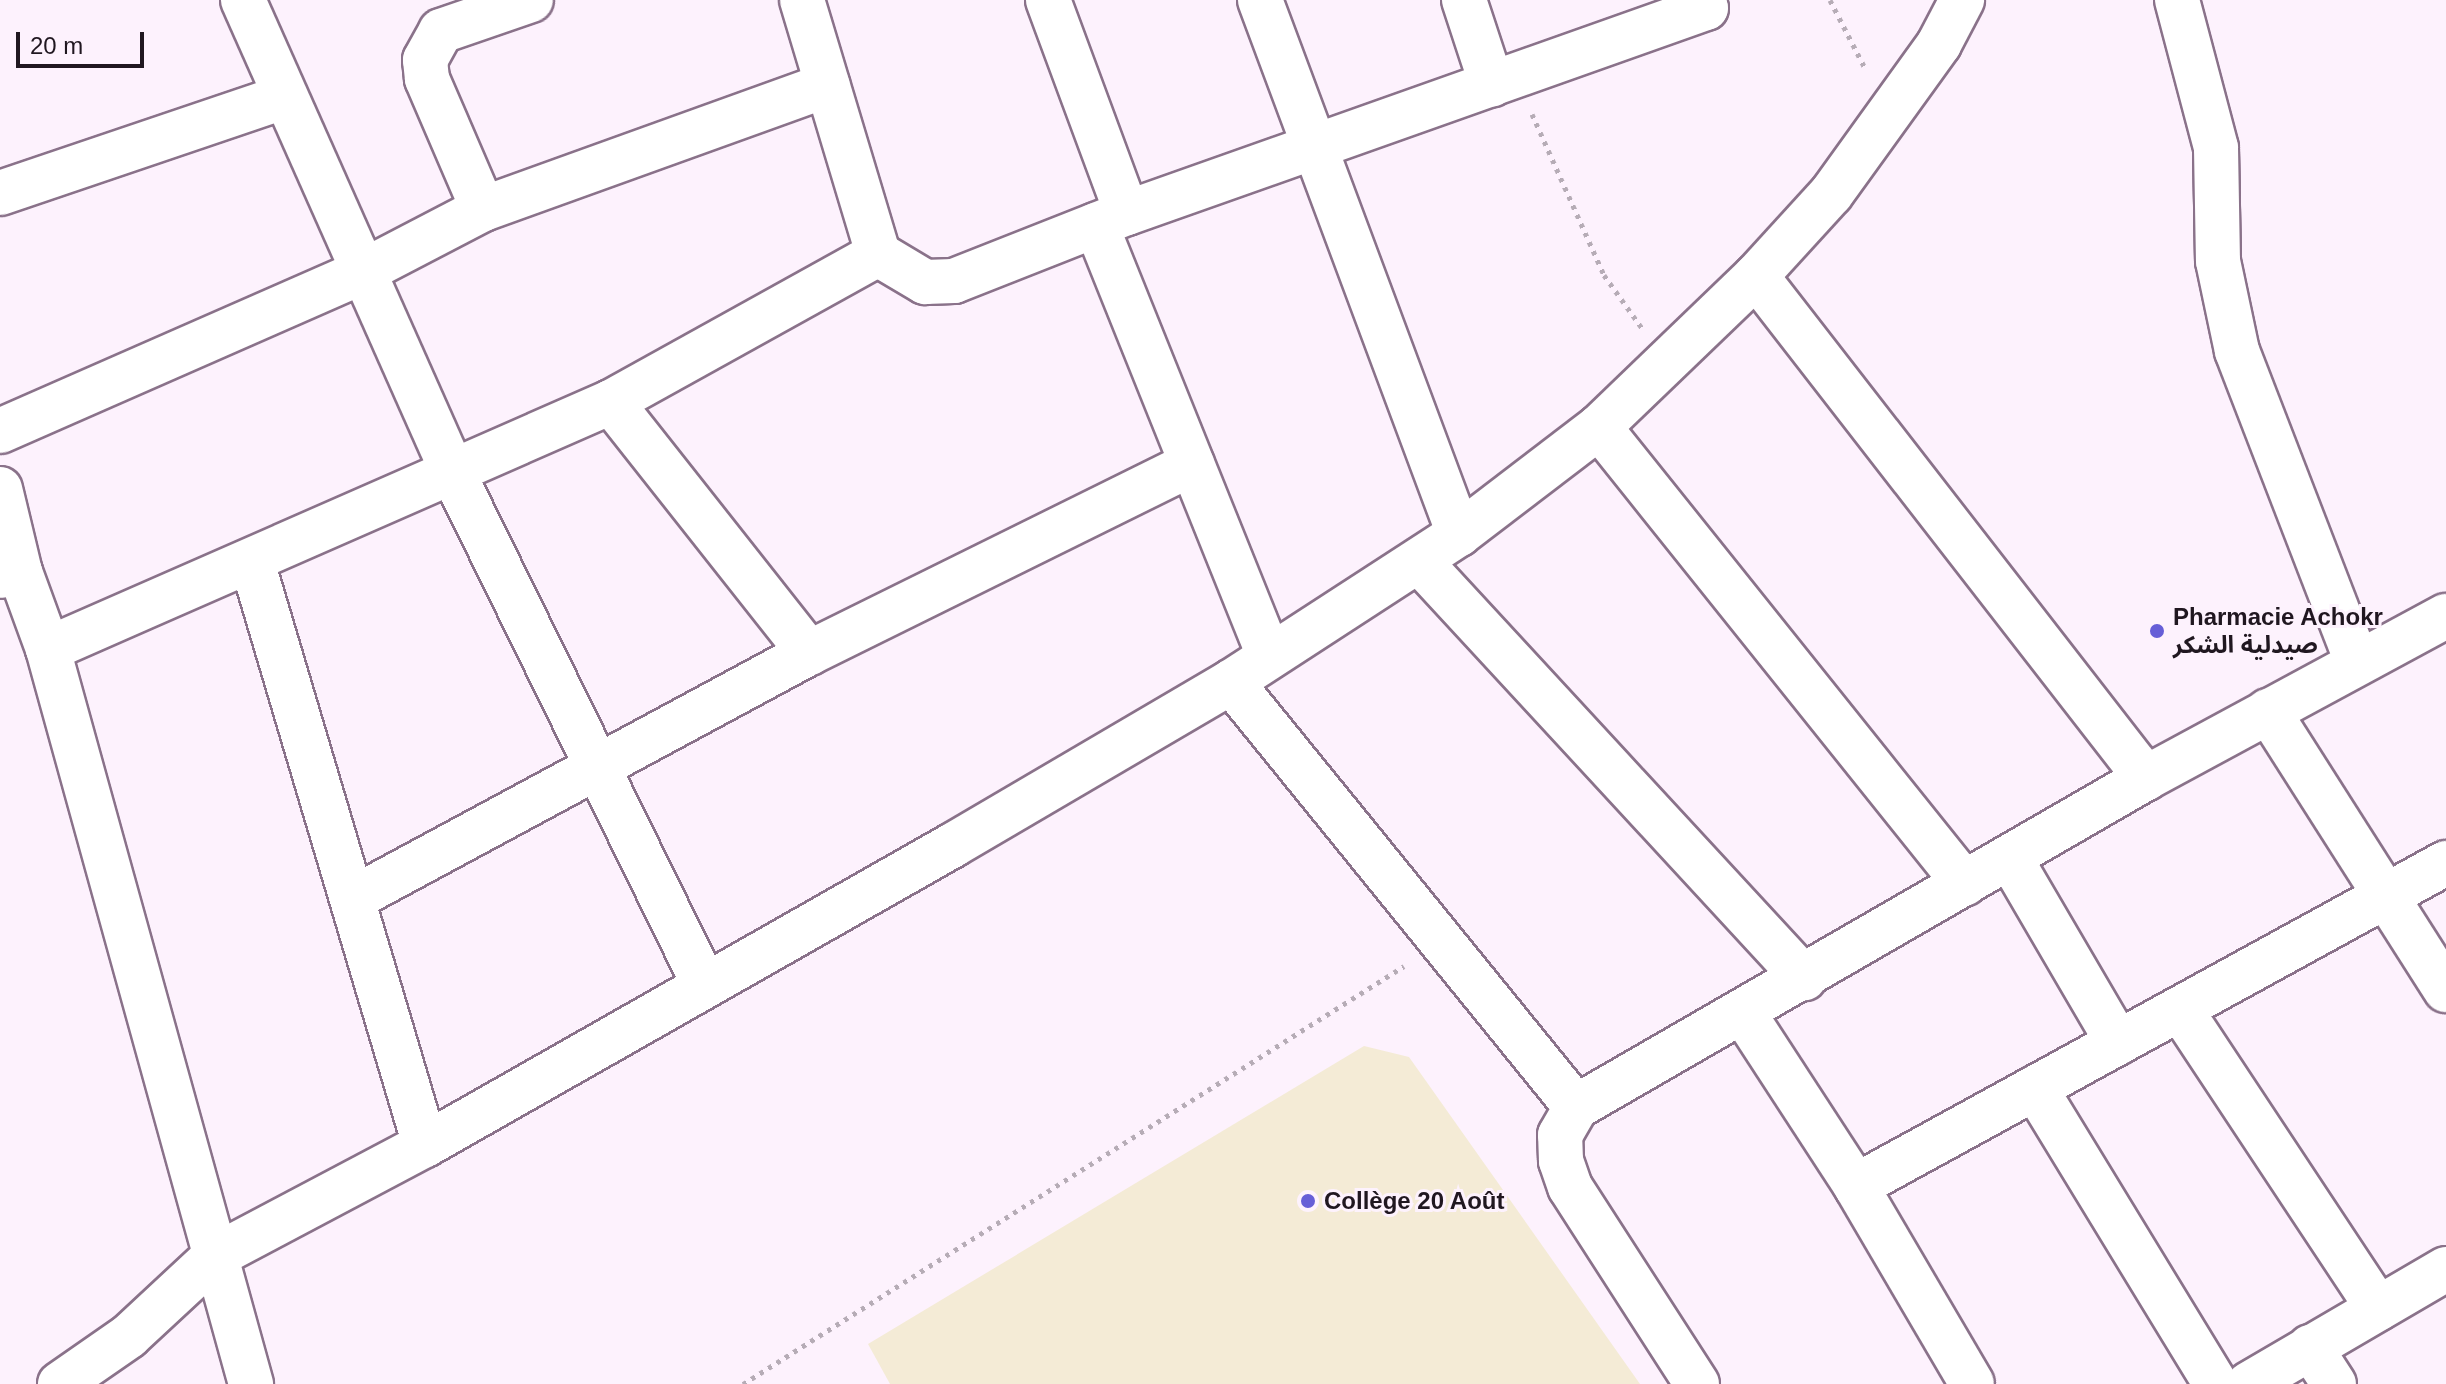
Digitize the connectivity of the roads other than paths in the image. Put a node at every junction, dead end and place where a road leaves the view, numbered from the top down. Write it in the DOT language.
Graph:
graph roads {
  1 [pos="243,0"];
  2 [pos="531,0"];
  3 [pos="802,0"];
  4 [pos="1048,0"];
  5 [pos="1260,0"];
  6 [pos="1464,0"];
  7 [pos="1962,0"];
  8 [pos="2177,0"];
  9 [pos="1711,3"];
  10 [pos="1504,81"];
  11 [pos="827,85"];
  12 [pos="284,97"];
  13 [pos="1317,148"];
  14 [pos="0,193"];
  15 [pos="483,209"];
  16 [pos="1112,219"];
  17 [pos="878,254"];
  18 [pos="360,273"];
  19 [pos="1756,276"];
  20 [pos="611,402"];
  21 [pos="1599,427"];
  22 [pos="0,431"];
  23 [pos="1192,464"];
  24 [pos="454,475"];
  25 [pos="0,489"];
  26 [pos="1459,534"];
  27 [pos="1419,561"];
  28 [pos="252,562"];
  29 [pos="10,574"];
  30 [pos="2446,616"];
  31 [pos="48,649"];
  32 [pos="809,653"];
  33 [pos="1269,656"];
  34 [pos="2357,662"];
  35 [pos="1231,682"];
  36 [pos="2268,711"];
  37 [pos="599,766"];
  38 [pos="2146,778"];
  39 [pos="2010,858"];
  40 [pos="2446,863"];
  41 [pos="1965,884"];
  42 [pos="2388,896"];
  43 [pos="354,898"];
  44 [pos="1804,978"];
  45 [pos="704,984"];
  46 [pos="2446,990"];
  47 [pos="2180,1009"];
  48 [pos="1744,1014"];
  49 [pos="2118,1043"];
  50 [pos="2035,1088"];
  51 [pos="1576,1107"];
  52 [pos="425,1145"];
  53 [pos="1856,1186"];
  54 [pos="215,1256"];
  55 [pos="2446,1269"];
  56 [pos="2378,1308"];
  57 [pos="2310,1347"];
  58 [pos="60,1384"];
  59 [pos="251,1384"];
  60 [pos="1697,1384"];
  61 [pos="1972,1384"];
  62 [pos="2216,1384"];
  63 [pos="2249,1384"];
  64 [pos="2334,1384"];
  1 -- 12 [label="street"];
  2 -- 15 [label="street"];
  3 -- 11 [label="street"];
  4 -- 16 [label="street"];
  5 -- 13 [label="street"];
  6 -- 10 [label="street"];
  7 -- 19 [label="street"];
  8 -- 34 [label="street"];
  9 -- 10 [label="street"];
  10 -- 13 [label="street"];
  11 -- 15 [label="street"];
  11 -- 17 [label="street"];
  12 -- 14 [label="street"];
  12 -- 18 [label="street"];
  13 -- 16 [label="street"];
  13 -- 26 [label="street"];
  15 -- 18 [label="street"];
  16 -- 17 [label="street"];
  16 -- 23 [label="street"];
  17 -- 20 [label="street"];
  18 -- 22 [label="street"];
  18 -- 24 [label="street"];
  19 -- 21 [label="street"];
  19 -- 38 [label="street"];
  20 -- 24 [label="street"];
  20 -- 32 [label="street"];
  21 -- 26 [label="street"];
  21 -- 41 [label="street"];
  23 -- 32 [label="street"];
  23 -- 33 [label="street"];
  24 -- 28 [label="street"];
  24 -- 37 [label="street"];
  25 -- 29 [label="street"];
  26 -- 27 [label="street"];
  27 -- 33 [label="street"];
  27 -- 44 [label="street"];
  28 -- 31 [label="street"];
  28 -- 43 [label="street"];
  29 -- 31 [label="street"];
  30 -- 34 [label="street"];
  31 -- 54 [label="street"];
  32 -- 37 [label="street"];
  33 -- 35 [label="street"];
  34 -- 36 [label="street"];
  35 -- 45 [label="street"];
  35 -- 51 [label="street"];
  36 -- 38 [label="street"];
  36 -- 42 [label="street"];
  37 -- 43 [label="street"];
  37 -- 45 [label="street"];
  38 -- 39 [label="street"];
  39 -- 41 [label="street"];
  39 -- 49 [label="street"];
  40 -- 42 [label="street"];
  41 -- 44 [label="street"];
  42 -- 46 [label="street"];
  42 -- 47 [label="street"];
  43 -- 52 [label="street"];
  44 -- 48 [label="street"];
  45 -- 52 [label="street"];
  47 -- 49 [label="street"];
  47 -- 56 [label="street"];
  48 -- 51 [label="street"];
  48 -- 53 [label="street"];
  49 -- 50 [label="street"];
  50 -- 53 [label="street"];
  50 -- 62 [label="street"];
  51 -- 60 [label="street"];
  52 -- 54 [label="street"];
  53 -- 61 [label="street"];
  54 -- 58 [label="street"];
  54 -- 59 [label="street"];
  55 -- 56 [label="street"];
  56 -- 57 [label="street"];
  57 -- 63 [label="street"];
  57 -- 64 [label="street"];
}
